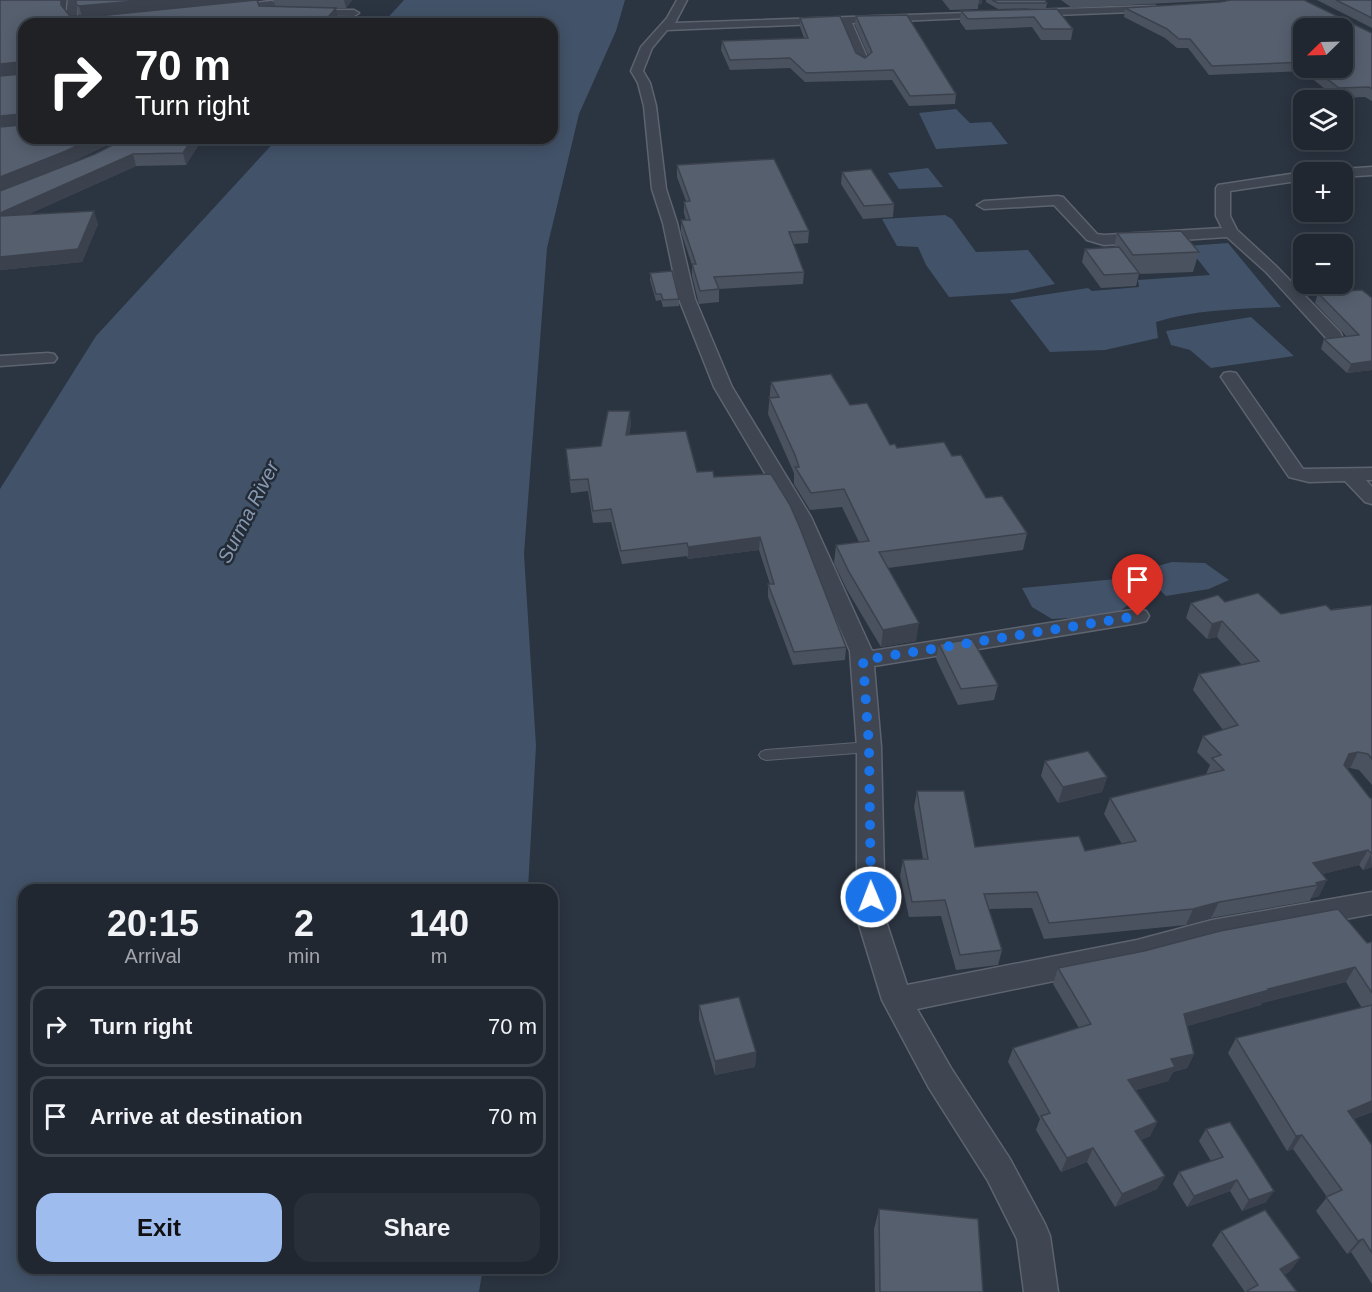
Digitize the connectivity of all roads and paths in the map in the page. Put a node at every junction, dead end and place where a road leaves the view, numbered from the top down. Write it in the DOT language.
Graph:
graph roads {
  1 [pos="73,0"];
  2 [pos="682,0"];
  3 [pos="977,0"];
  4 [pos="269,9"];
  5 [pos="1162,9"];
  6 [pos="212,10"];
  7 [pos="298,13"];
  8 [pos="354,13"];
  9 [pos="1006,14"];
  10 [pos="73,18"];
  11 [pos="845,20"];
  12 [pos="664,27"];
  13 [pos="863,62"];
  14 [pos="18,80"];
  15 [pos="0,82"];
  16 [pos="1372,171"];
  17 [pos="1353,172"];
  18 [pos="1293,178"];
  19 [pos="984,204"];
  20 [pos="1231,232"];
  21 [pos="1334,336"];
  22 [pos="48,358"];
  23 [pos="0,361"];
  24 [pos="1230,377"];
  25 [pos="1372,474"];
  26 [pos="1350,475"];
  27 [pos="1372,498"];
  28 [pos="1138,616"];
  29 [pos="863,660"];
  30 [pos="869,747"];
  31 [pos="766,755"];
  32 [pos="1372,903"];
  33 [pos="897,1000"];
  34 [pos="1041,1292"];
  1 -- 10 [label="street"];
  2 -- 12 [label="street"];
  3 -- 9 [label="street"];
  4 -- 6 [label="street"];
  5 -- 9 [label="street"];
  7 -- 8 [label="street"];
  9 -- 11 [label="street"];
  11 -- 12 [label="street"];
  11 -- 13 [label="street"];
  12 -- 29 [label="street"];
  14 -- 15 [label="street"];
  16 -- 17 [label="street"];
  18 -- 20 [label="street"];
  19 -- 20 [label="street"];
  20 -- 21 [label="street"];
  22 -- 23 [label="street"];
  24 -- 26 [label="street"];
  25 -- 26 [label="street"];
  26 -- 27 [label="street"];
  28 -- 29 [label="street"];
  29 -- 30 [label="street"];
  30 -- 31 [label="lane"];
  30 -- 33 [label="street"];
  32 -- 33 [label="street"];
  33 -- 34 [label="street"];
}
